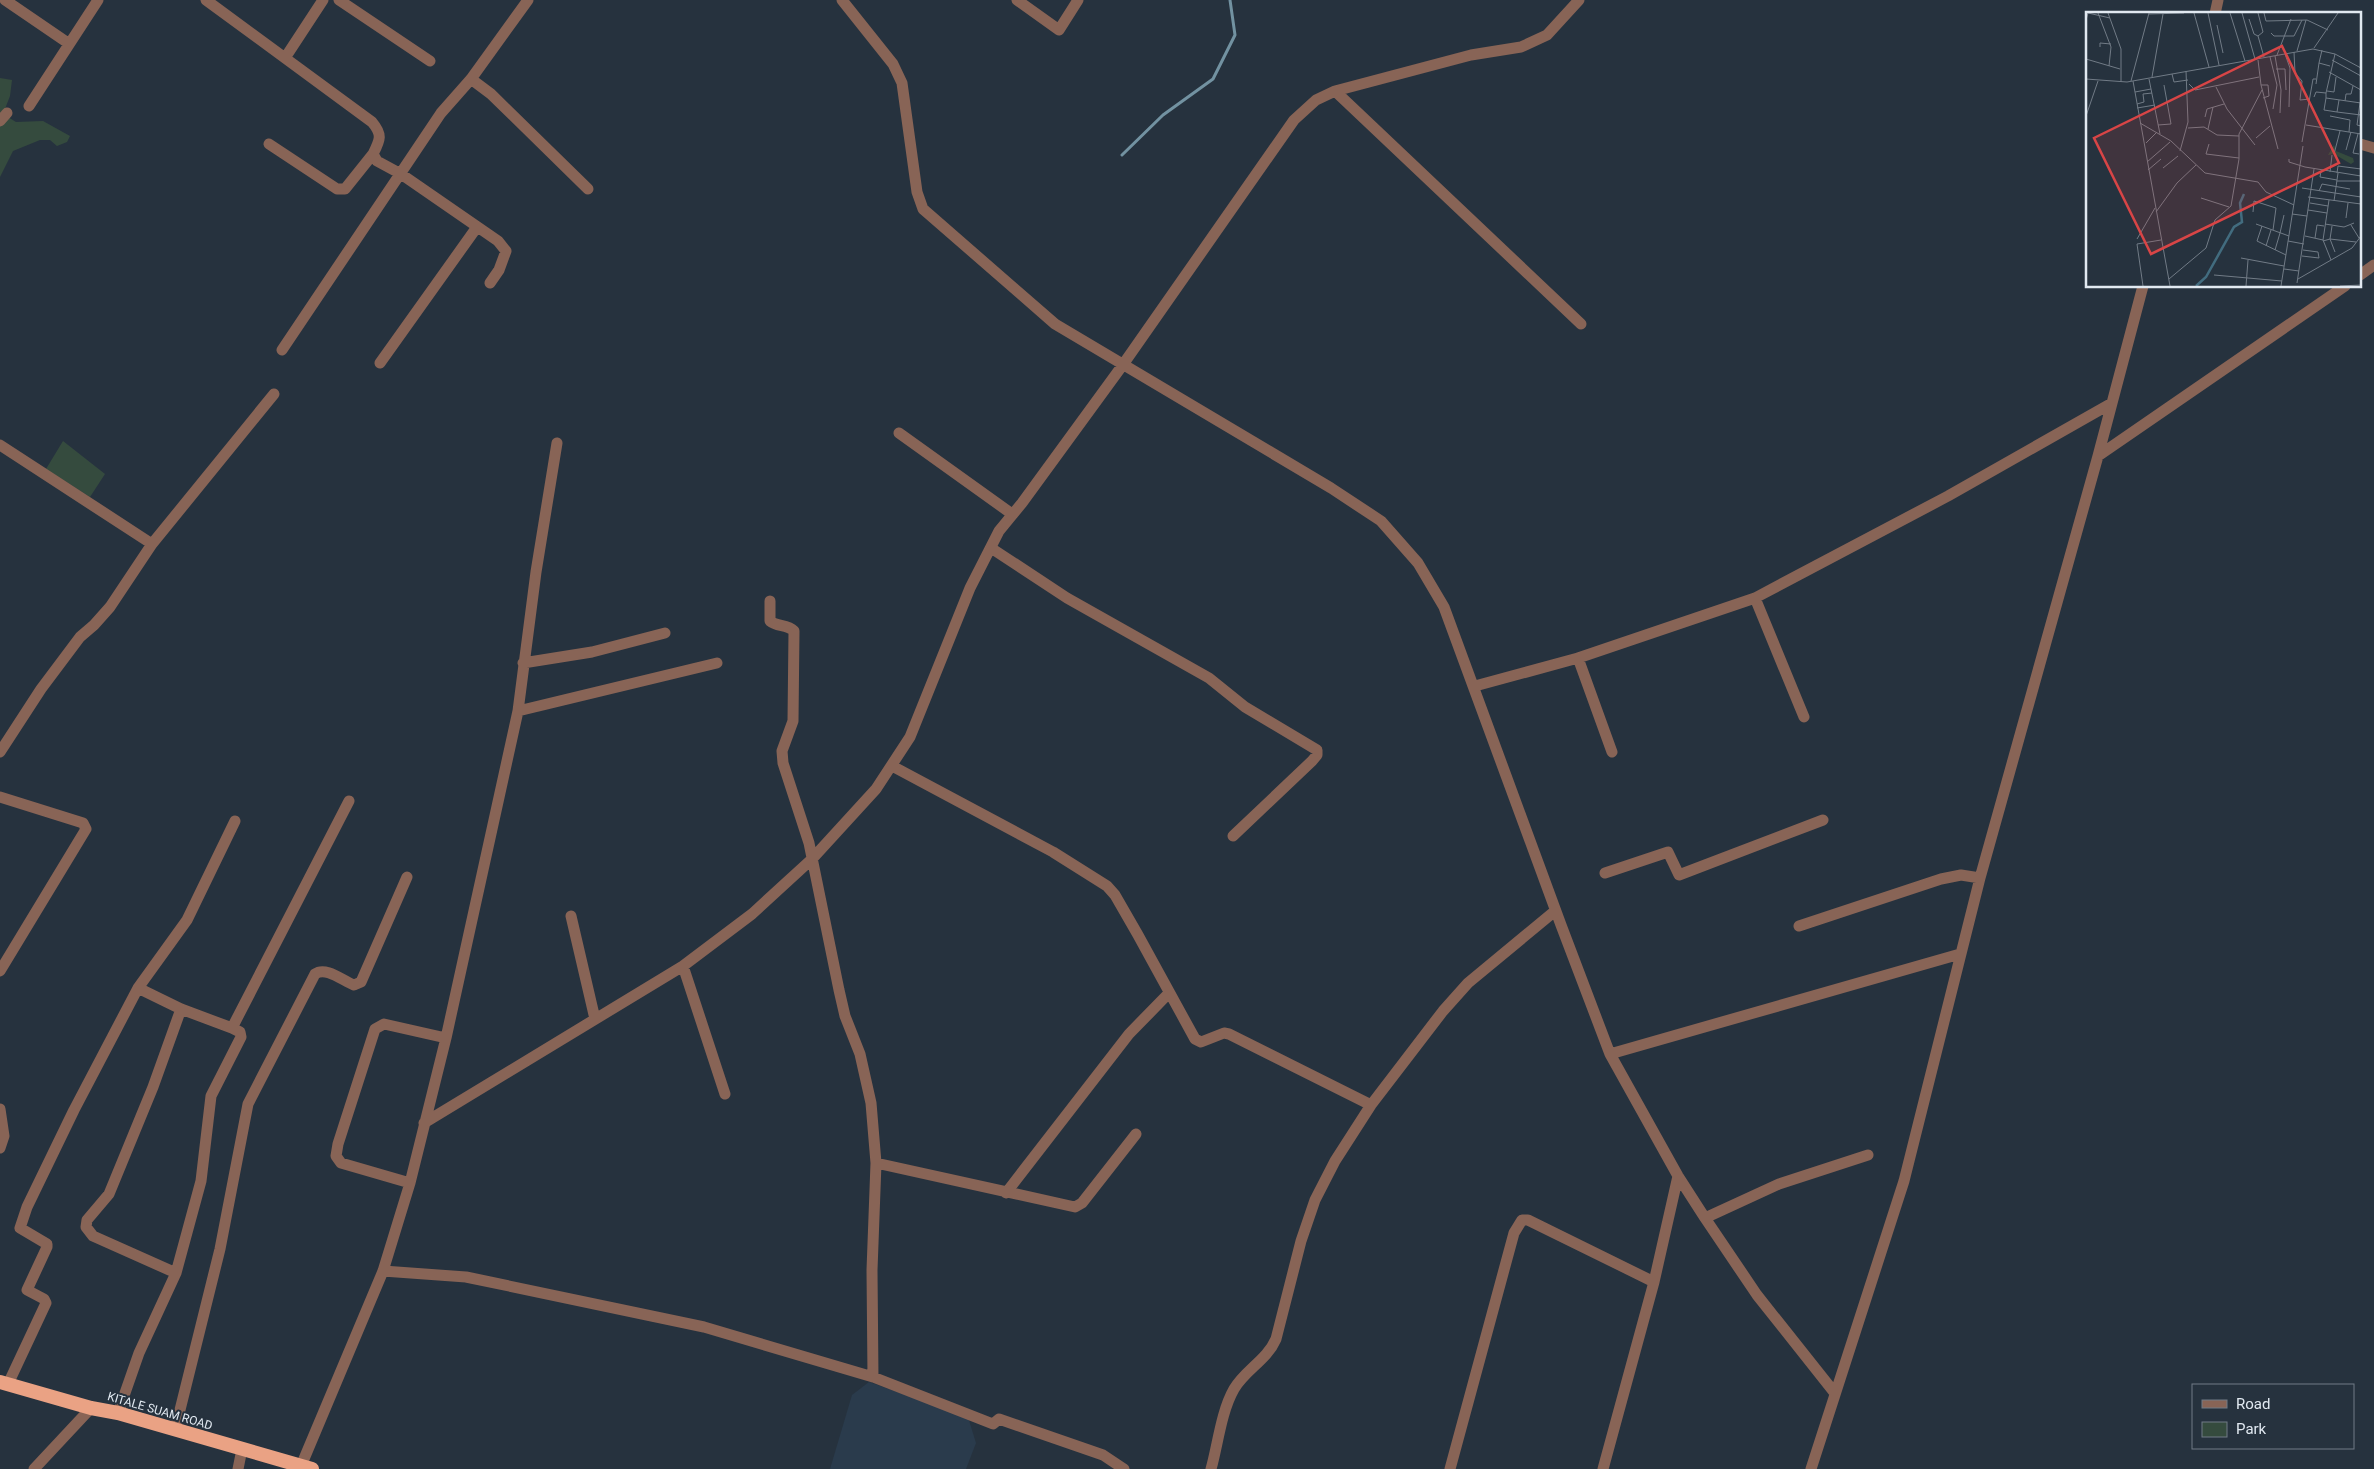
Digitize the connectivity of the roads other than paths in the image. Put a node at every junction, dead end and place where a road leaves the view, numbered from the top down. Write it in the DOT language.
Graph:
graph roads {
  1 [pos="5,0"];
  2 [pos="98,0"];
  3 [pos="323,0"];
  4 [pos="339,0"];
  5 [pos="528,0"];
  6 [pos="842,0"];
  7 [pos="1017,0"];
  8 [pos="1078,0"];
  9 [pos="1579,0"];
  10 [pos="215,2"];
  11 [pos="68,43"];
  12 [pos="285,58"];
  13 [pos="430,61"];
  14 [pos="471,79"];
  15 [pos="1335,91"];
  16 [pos="28,106"];
  17 [pos="269,144"];
  18 [pos="373,154"];
  19 [pos="401,174"];
  20 [pos="588,189"];
  21 [pos="477,226"];
  22 [pos="2374,265"];
  23 [pos="2362,274"];
  24 [pos="490,283"];
  25 [pos="2142,288"];
  26 [pos="2342,288"];
  27 [pos="1581,324"];
  28 [pos="282,350"];
  29 [pos="380,363"];
  30 [pos="1122,366"];
  31 [pos="274,394"];
  32 [pos="2112,403"];
  33 [pos="899,433"];
  34 [pos="557,443"];
  35 [pos="0,445"];
  36 [pos="2098,456"];
  37 [pos="1012,514"];
  38 [pos="152,544"];
  39 [pos="991,548"];
  40 [pos="1754,598"];
  41 [pos="770,601"];
  42 [pos="664,633"];
  43 [pos="1578,658"];
  44 [pos="523,663"];
  45 [pos="717,664"];
  46 [pos="1475,686"];
  47 [pos="518,711"];
  48 [pos="1804,717"];
  49 [pos="0,752"];
  50 [pos="1612,752"];
  51 [pos="892,766"];
  52 [pos="0,798"];
  53 [pos="349,800"];
  54 [pos="1822,820"];
  55 [pos="235,821"];
  56 [pos="1233,836"];
  57 [pos="812,859"];
  58 [pos="1605,873"];
  59 [pos="407,877"];
  60 [pos="1980,878"];
  61 [pos="1556,911"];
  62 [pos="571,916"];
  63 [pos="1799,926"];
  64 [pos="1960,954"];
  65 [pos="683,966"];
  66 [pos="0,971"];
  67 [pos="138,988"];
  68 [pos="1169,993"];
  69 [pos="181,1009"];
  70 [pos="595,1019"];
  71 [pos="232,1028"];
  72 [pos="446,1038"];
  73 [pos="1610,1054"];
  74 [pos="725,1094"];
  75 [pos="1371,1105"];
  76 [pos="0,1109"];
  77 [pos="424,1123"];
  78 [pos="1136,1134"];
  79 [pos="0,1148"];
  80 [pos="1868,1156"];
  81 [pos="876,1163"];
  82 [pos="1678,1176"];
  83 [pos="410,1184"];
  84 [pos="1006,1193"];
  85 [pos="1706,1218"];
  86 [pos="383,1271"];
  87 [pos="176,1273"];
  88 [pos="1654,1282"];
  89 [pos="874,1377"];
  90 [pos="4,1383"];
  91 [pos="1834,1392"];
  92 [pos="92,1408"];
  93 [pos="118,1413"];
  94 [pos="175,1430"];
  95 [pos="242,1449"];
  96 [pos="306,1467"];
  97 [pos="34,1469"];
  98 [pos="238,1469"];
  99 [pos="1124,1469"];
  100 [pos="1212,1469"];
  101 [pos="1450,1469"];
  102 [pos="1603,1469"];
  103 [pos="1811,1469"];
  1 -- 11 [label="street"];
  2 -- 11 [label="street"];
  3 -- 12 [label="street"];
  4 -- 13 [label="street"];
  5 -- 14 [label="street"];
  6 -- 30 [label="street"];
  7 -- 8 [label="street"];
  9 -- 15 [label="street"];
  10 -- 12 [label="street"];
  11 -- 16 [label="street"];
  12 -- 18 [label="street"];
  14 -- 19 [label="street"];
  14 -- 20 [label="street"];
  15 -- 27 [label="street"];
  15 -- 30 [label="street"];
  17 -- 18 [label="street"];
  18 -- 19 [label="street"];
  19 -- 21 [label="street"];
  19 -- 28 [label="street"];
  21 -- 24 [label="street"];
  21 -- 29 [label="street"];
  22 -- 23 [label="street"];
  25 -- 32 [label="street"];
  26 -- 36 [label="street"];
  30 -- 37 [label="street"];
  30 -- 46 [label="street"];
  31 -- 38 [label="street"];
  32 -- 36 [label="street"];
  32 -- 40 [label="street"];
  33 -- 37 [label="street"];
  34 -- 44 [label="street"];
  35 -- 38 [label="street"];
  36 -- 60 [label="street"];
  37 -- 39 [label="street"];
  38 -- 49 [label="street"];
  39 -- 51 [label="street"];
  39 -- 56 [label="street"];
  40 -- 43 [label="street"];
  40 -- 48 [label="street"];
  41 -- 57 [label="street"];
  42 -- 44 [label="street"];
  43 -- 46 [label="street"];
  43 -- 50 [label="street"];
  44 -- 47 [label="street"];
  45 -- 47 [label="street"];
  46 -- 61 [label="street"];
  47 -- 72 [label="street"];
  51 -- 57 [label="street"];
  51 -- 68 [label="street"];
  52 -- 66 [label="street"];
  53 -- 71 [label="street"];
  54 -- 58 [label="street"];
  55 -- 67 [label="street"];
  57 -- 65 [label="street"];
  57 -- 81 [label="street"];
  59 -- 94 [label="street"];
  60 -- 63 [label="street"];
  60 -- 64 [label="street"];
  61 -- 73 [label="street"];
  61 -- 75 [label="street"];
  62 -- 70 [label="street"];
  64 -- 73 [label="street"];
  64 -- 91 [label="street"];
  65 -- 70 [label="street"];
  65 -- 74 [label="street"];
  67 -- 69 [label="street"];
  67 -- 90 [label="street"];
  68 -- 75 [label="street"];
  68 -- 84 [label="street"];
  69 -- 71 [label="street"];
  69 -- 87 [label="street"];
  70 -- 77 [label="street"];
  71 -- 87 [label="street"];
  72 -- 77 [label="street"];
  72 -- 83 [label="street"];
  73 -- 82 [label="street"];
  75 -- 100 [label="street"];
  76 -- 79 [label="street"];
  77 -- 83 [label="street"];
  78 -- 84 [label="street"];
  80 -- 85 [label="street"];
  81 -- 84 [label="street"];
  81 -- 89 [label="street"];
  82 -- 85 [label="street"];
  82 -- 88 [label="street"];
  83 -- 86 [label="street"];
  85 -- 91 [label="street"];
  86 -- 89 [label="street"];
  86 -- 96 [label="street"];
  87 -- 93 [label="street"];
  88 -- 101 [label="street"];
  88 -- 102 [label="street"];
  89 -- 99 [label="street"];
  90 -- 92 [label="highway, KITALE SUAM ROAD"];
  91 -- 103 [label="street"];
  92 -- 93 [label="highway, KITALE SUAM ROAD"];
  92 -- 97 [label="street"];
  93 -- 94 [label="highway, KITALE SUAM ROAD"];
  94 -- 95 [label="highway, KITALE SUAM ROAD"];
  95 -- 96 [label="highway, KITALE SUAM ROAD"];
  95 -- 98 [label="street"];
}
